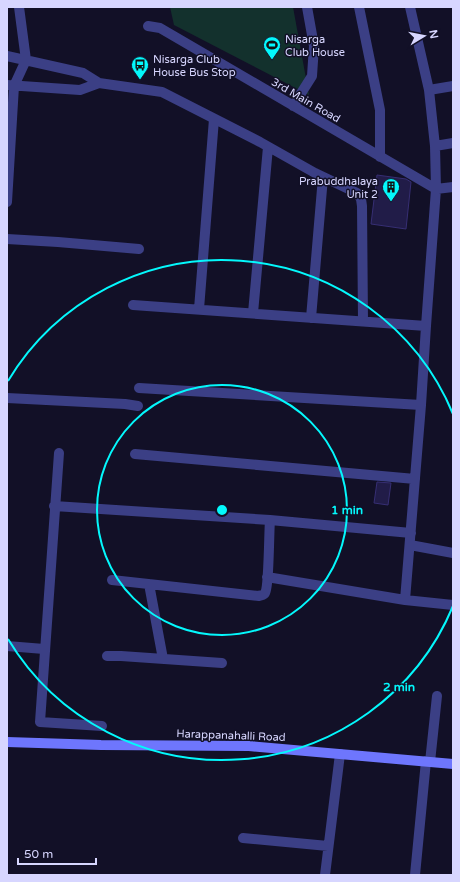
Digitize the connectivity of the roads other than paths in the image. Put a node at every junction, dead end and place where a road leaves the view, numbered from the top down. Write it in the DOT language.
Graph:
graph roads {
  1 [pos="19,7"];
  2 [pos="307,7"];
  3 [pos="359,7"];
  4 [pos="410,7"];
  5 [pos="148,26"];
  6 [pos="7,56"];
  7 [pos="26,60"];
  8 [pos="99,83"];
  9 [pos="11,86"];
  10 [pos="453,86"];
  11 [pos="429,90"];
  12 [pos="293,106"];
  13 [pos="214,119"];
  14 [pos="453,143"];
  15 [pos="435,146"];
  16 [pos="268,147"];
  17 [pos="380,157"];
  18 [pos="323,177"];
  19 [pos="453,187"];
  20 [pos="436,189"];
  21 [pos="7,202"];
  22 [pos="7,239"];
  23 [pos="139,249"];
  24 [pos="133,305"];
  25 [pos="199,310"];
  26 [pos="253,313"];
  27 [pos="311,318"];
  28 [pos="363,322"];
  29 [pos="426,326"];
  30 [pos="139,388"];
  31 [pos="7,398"];
  32 [pos="422,405"];
  33 [pos="138,406"];
  34 [pos="59,452"];
  35 [pos="135,454"];
  36 [pos="415,480"];
  37 [pos="54,506"];
  38 [pos="270,520"];
  39 [pos="411,533"];
  40 [pos="410,545"];
  41 [pos="453,553"];
  42 [pos="267,577"];
  43 [pos="112,580"];
  44 [pos="149,584"];
  45 [pos="405,600"];
  46 [pos="453,605"];
  47 [pos="7,646"];
  48 [pos="44,649"];
  49 [pos="107,656"];
  50 [pos="163,659"];
  51 [pos="222,663"];
  52 [pos="437,696"];
  53 [pos="102,726"];
  54 [pos="7,742"];
  55 [pos="340,754"];
  56 [pos="428,762"];
  57 [pos="453,764"];
  58 [pos="243,838"];
  59 [pos="328,846"];
  60 [pos="325,875"];
  61 [pos="414,875"];
  1 -- 7 [label="street"];
  2 -- 12 [label="street"];
  3 -- 17 [label="street"];
  4 -- 11 [label="street"];
  5 -- 12 [label="street, 3rd Main Road"];
  6 -- 7 [label="street"];
  7 -- 8 [label="street"];
  7 -- 9 [label="street"];
  8 -- 9 [label="street"];
  8 -- 13 [label="street"];
  9 -- 21 [label="street"];
  10 -- 11 [label="street"];
  11 -- 15 [label="street"];
  12 -- 17 [label="street, 3rd Main Road"];
  13 -- 16 [label="street"];
  13 -- 25 [label="street"];
  14 -- 15 [label="street"];
  15 -- 20 [label="street"];
  16 -- 18 [label="street"];
  16 -- 26 [label="street"];
  17 -- 20 [label="street, 3rd Main Road"];
  18 -- 27 [label="street"];
  18 -- 28 [label="street"];
  19 -- 20 [label="street"];
  20 -- 29 [label="street"];
  22 -- 23 [label="street"];
  24 -- 25 [label="street"];
  25 -- 26 [label="street"];
  26 -- 27 [label="street"];
  27 -- 28 [label="street"];
  28 -- 29 [label="street"];
  29 -- 32 [label="street"];
  30 -- 32 [label="street"];
  31 -- 33 [label="street"];
  32 -- 36 [label="street"];
  34 -- 37 [label="street"];
  35 -- 36 [label="street"];
  36 -- 39 [label="street"];
  37 -- 38 [label="street"];
  37 -- 48 [label="street"];
  38 -- 39 [label="street"];
  38 -- 42 [label="street"];
  39 -- 40 [label="street"];
  40 -- 41 [label="street"];
  40 -- 45 [label="street"];
  42 -- 44 [label="street"];
  42 -- 45 [label="street"];
  43 -- 44 [label="street"];
  44 -- 50 [label="street"];
  45 -- 46 [label="street"];
  47 -- 48 [label="street"];
  48 -- 53 [label="street"];
  49 -- 50 [label="street"];
  50 -- 51 [label="street"];
  52 -- 56 [label="street"];
  54 -- 55 [label="street, Harappanahalli Road"];
  55 -- 56 [label="street, Harappanahalli Road"];
  55 -- 59 [label="street"];
  56 -- 57 [label="street, Harappanahalli Road"];
  56 -- 61 [label="street"];
  58 -- 59 [label="street"];
  59 -- 60 [label="street"];
}
